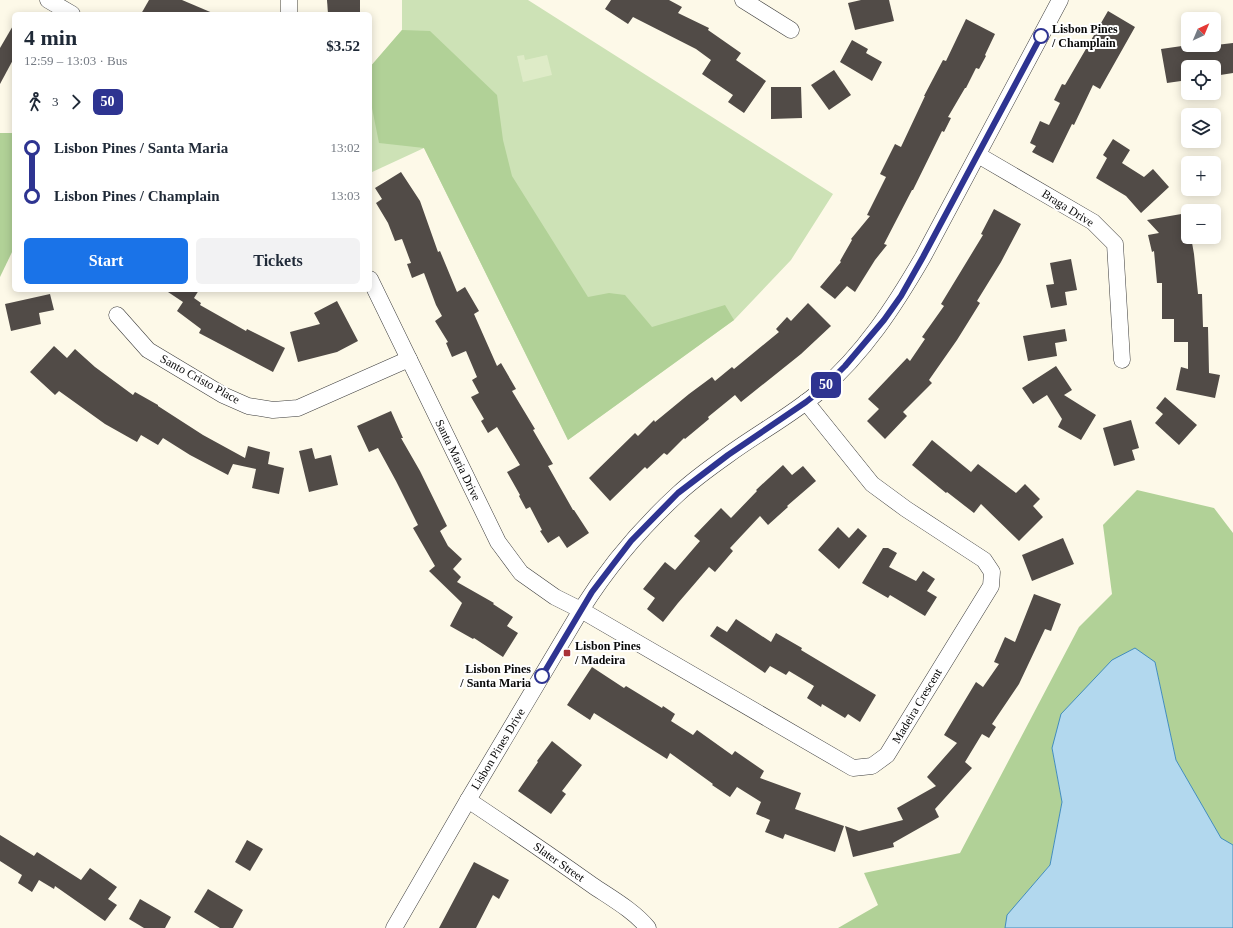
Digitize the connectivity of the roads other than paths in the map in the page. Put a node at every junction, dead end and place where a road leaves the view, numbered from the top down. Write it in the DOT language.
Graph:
graph roads {
  1 [pos="48,0"];
  2 [pos="289,0"];
  3 [pos="742,0"];
  4 [pos="1060,0"];
  5 [pos="69,12"];
  6 [pos="289,12"];
  7 [pos="791,30"];
  8 [pos="978,155"];
  9 [pos="372,283"];
  10 [pos="117,315"];
  11 [pos="409,359"];
  12 [pos="1122,360"];
  13 [pos="806,402"];
  14 [pos="581,610"];
  15 [pos="468,800"];
  16 [pos="394,928"];
  17 [pos="648,928"];
  1 -- 5 [label="street"];
  2 -- 6 [label="street"];
  3 -- 7 [label="street"];
  4 -- 8 [label="street, Lisbon Pines Drive"];
  8 -- 12 [label="street, Braga Drive"];
  8 -- 13 [label="street, Lisbon Pines Drive"];
  9 -- 11 [label="street, Santa Maria Drive"];
  10 -- 11 [label="street, Santo Cristo Place"];
  11 -- 14 [label="street, Santa Maria Drive"];
  13 -- 14 [label="street, Lisbon Pines Drive"];
  13 -- 14 [label="street, Madeira Crescent"];
  14 -- 15 [label="street, Lisbon Pines Drive"];
  15 -- 16 [label="street, Lisbon Pines Drive"];
  15 -- 17 [label="street, Slater Street"];
}
